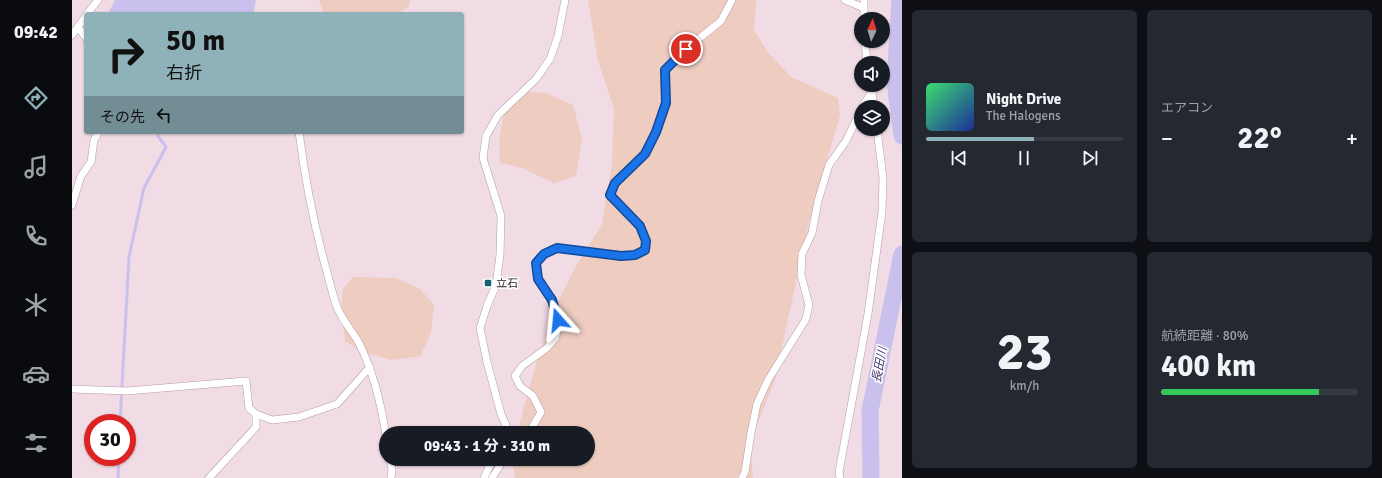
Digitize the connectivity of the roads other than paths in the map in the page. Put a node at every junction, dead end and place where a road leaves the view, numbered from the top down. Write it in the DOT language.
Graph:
graph roads {
  1 [pos="98,0"];
  2 [pos="565,0"];
  3 [pos="732,0"];
  4 [pos="845,0"];
  5 [pos="864,4"];
  6 [pos="89,12"];
  7 [pos="84,19"];
  8 [pos="78,27"];
  9 [pos="84,28"];
  10 [pos="72,35"];
  11 [pos="84,35"];
  12 [pos="854,125"];
  13 [pos="98,134"];
  14 [pos="300,134"];
  15 [pos="878,136"];
  16 [pos="72,205"];
  17 [pos="370,367"];
  18 [pos="72,389"];
  19 [pos="256,414"];
  20 [pos="384,426"];
  21 [pos="506,426"];
  22 [pos="533,426"];
  23 [pos="391,466"];
  24 [pos="490,466"];
  25 [pos="500,466"];
  26 [pos="209,478"];
  27 [pos="391,478"];
  28 [pos="484,478"];
  29 [pos="492,478"];
  30 [pos="742,478"];
  31 [pos="840,478"];
  1 -- 6 [label="street"];
  2 -- 21 [label="street"];
  3 -- 22 [label="street"];
  4 -- 5 [label="street"];
  7 -- 8 [label="street"];
  8 -- 9 [label="street"];
  8 -- 10 [label="street"];
  8 -- 11 [label="street"];
  12 -- 30 [label="street"];
  13 -- 16 [label="street"];
  14 -- 17 [label="street"];
  15 -- 31 [label="street"];
  17 -- 19 [label="street"];
  17 -- 20 [label="street"];
  18 -- 19 [label="street"];
  19 -- 26 [label="street"];
  23 -- 27 [label="street"];
  24 -- 28 [label="street"];
  25 -- 29 [label="street"];
}
